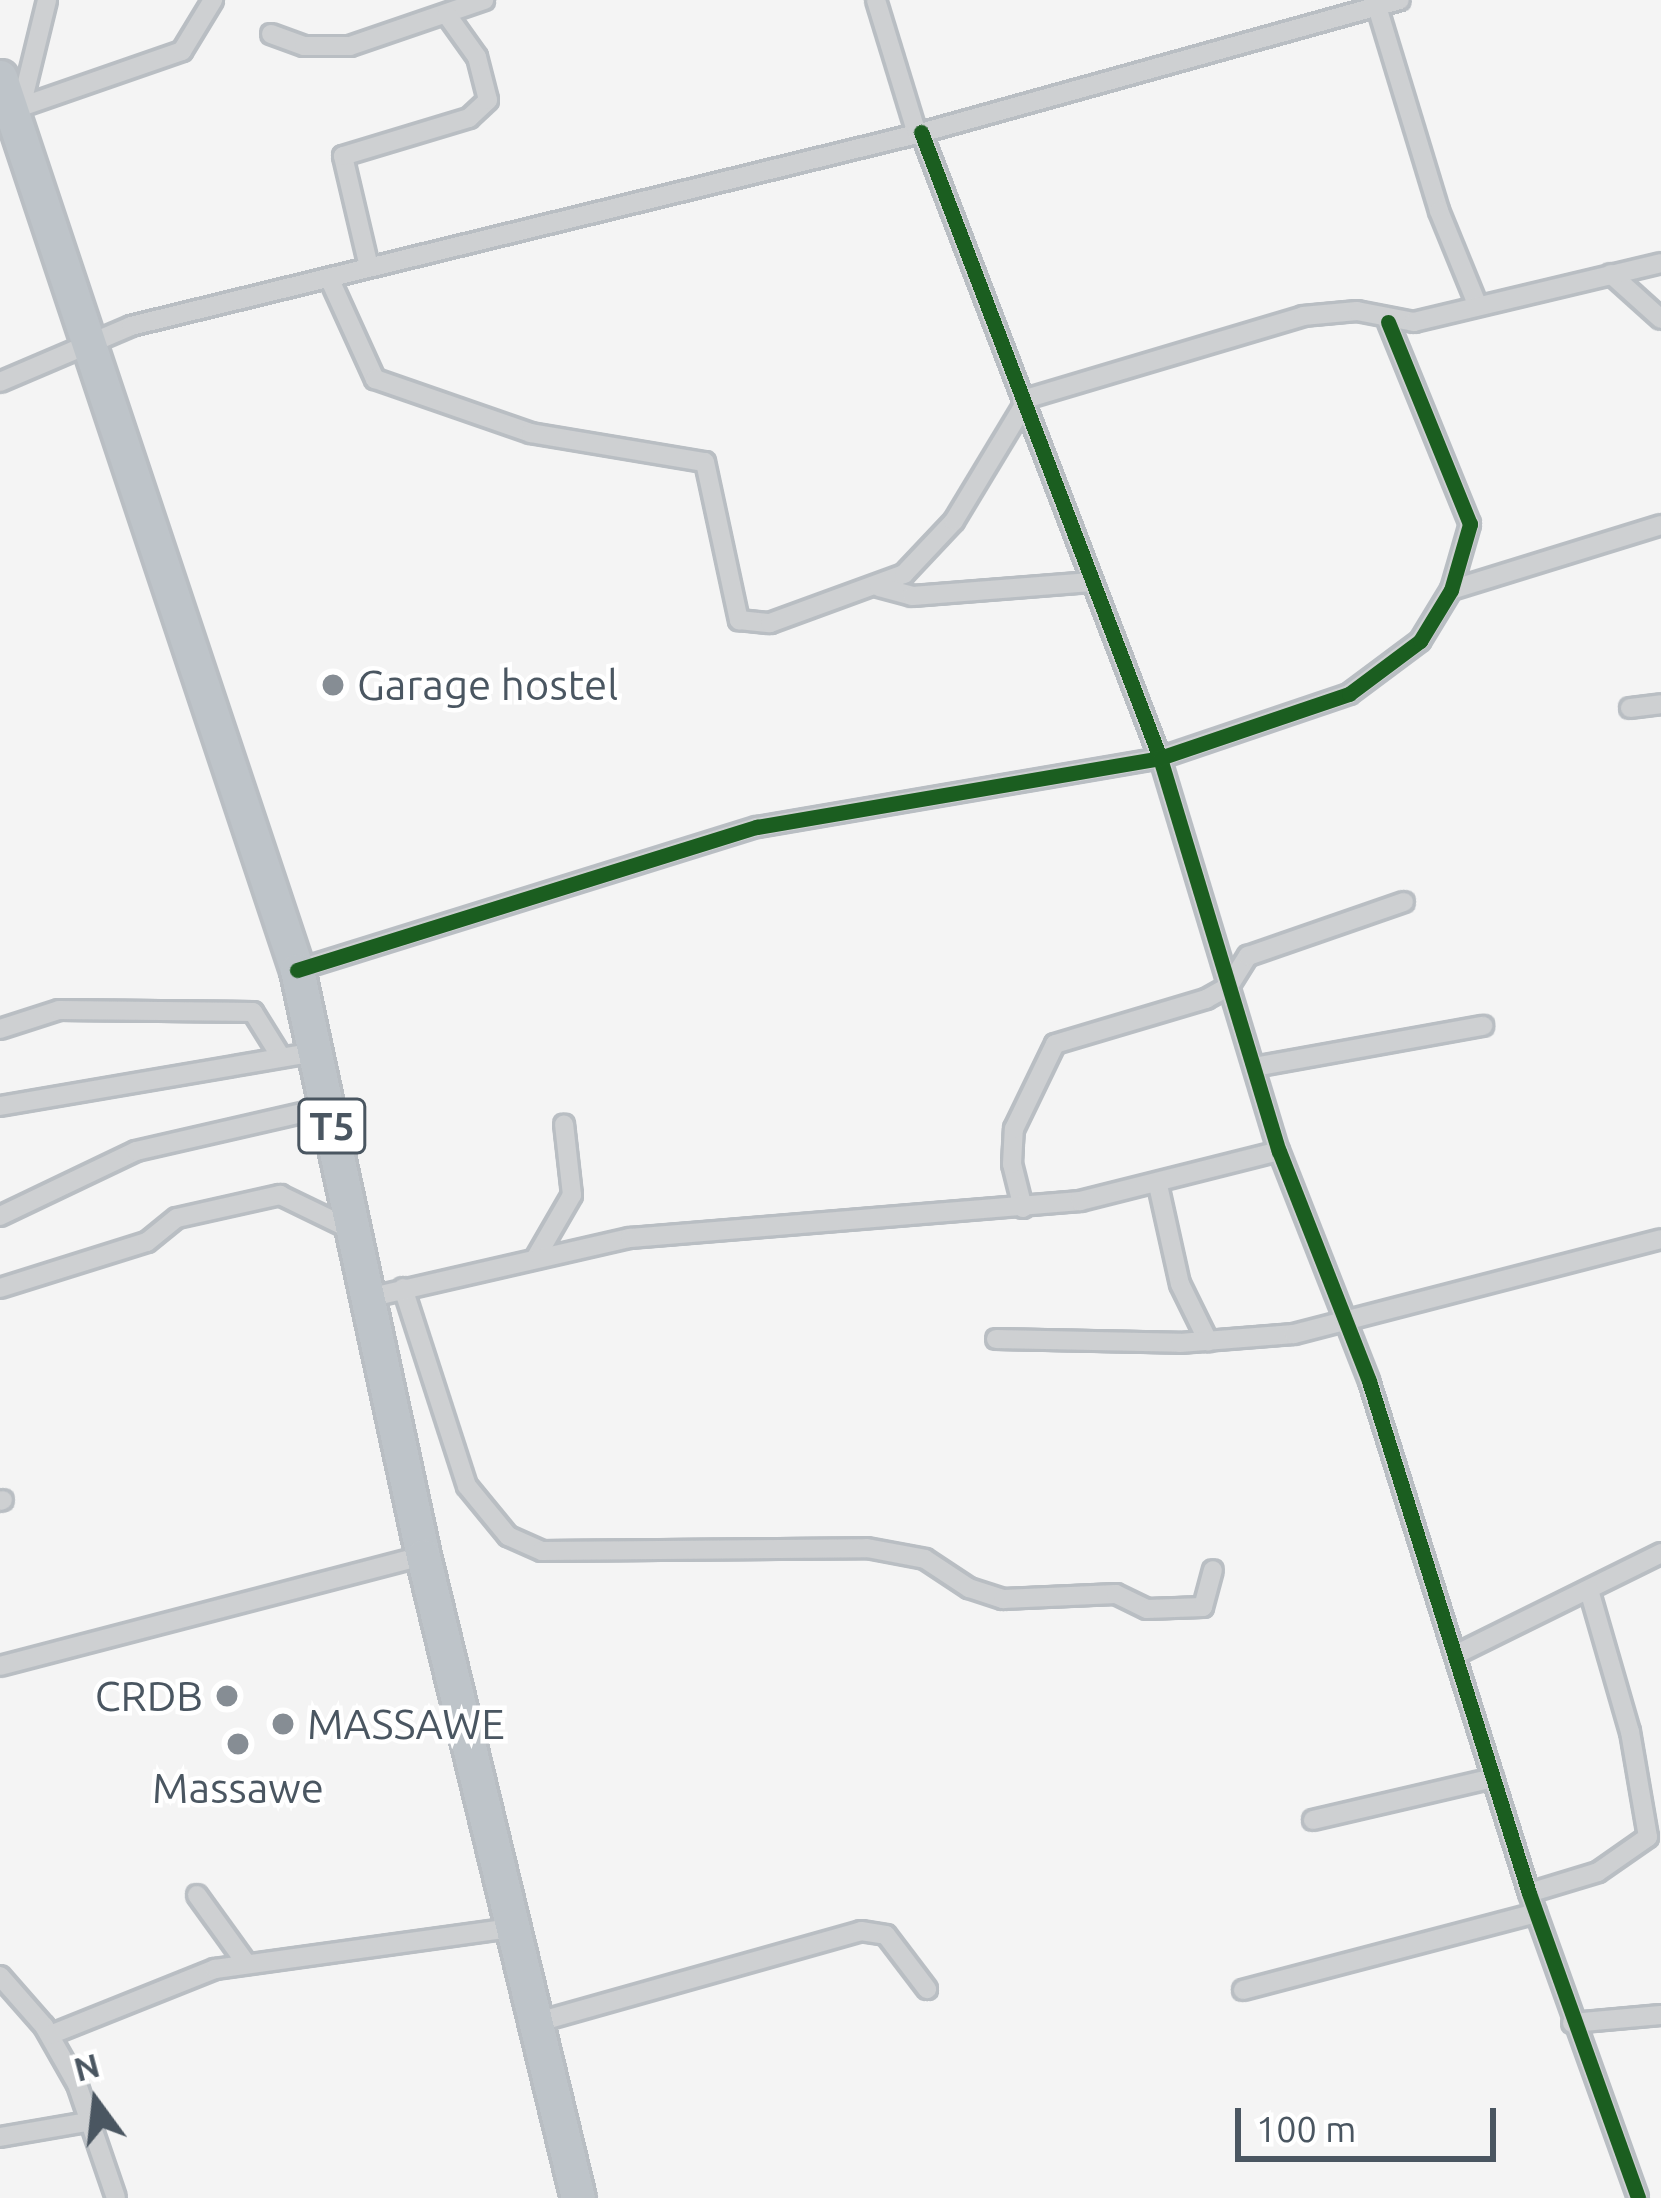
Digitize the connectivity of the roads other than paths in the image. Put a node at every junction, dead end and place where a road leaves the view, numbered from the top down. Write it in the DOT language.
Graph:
graph roads {
  1 [pos="47,0"];
  2 [pos="213,0"];
  3 [pos="484,0"];
  4 [pos="876,0"];
  5 [pos="1400,0"];
  6 [pos="1377,4"];
  7 [pos="448,15"];
  8 [pos="271,34"];
  9 [pos="8,98"];
  10 [pos="919,133"];
  11 [pos="1661,263"];
  12 [pos="369,267"];
  13 [pos="1611,274"];
  14 [pos="330,280"];
  15 [pos="1477,304"];
  16 [pos="1661,320"];
  17 [pos="1388,322"];
  18 [pos="86,350"];
  19 [pos="0,382"];
  20 [pos="1023,403"];
  21 [pos="1661,525"];
  22 [pos="1091,582"];
  23 [pos="879,587"];
  24 [pos="1451,590"];
  25 [pos="1661,704"];
  26 [pos="1630,708"];
  27 [pos="1160,758"];
  28 [pos="1404,902"];
  29 [pos="297,970"];
  30 [pos="1229,986"];
  31 [pos="1484,1026"];
  32 [pos="0,1029"];
  33 [pos="296,1055"];
  34 [pos="1254,1067"];
  35 [pos="0,1106"];
  36 [pos="328,1107"];
  37 [pos="564,1124"];
  38 [pos="1280,1151"];
  39 [pos="1158,1184"];
  40 [pos="1023,1208"];
  41 [pos="4,1211"];
  42 [pos="356,1232"];
  43 [pos="1661,1239"];
  44 [pos="535,1259"];
  45 [pos="0,1288"];
  46 [pos="387,1293"];
  47 [pos="1344,1317"];
  48 [pos="996,1339"];
  49 [pos="1208,1341"];
  50 [pos="1661,1553"];
  51 [pos="422,1556"];
  52 [pos="1213,1570"];
  53 [pos="1589,1590"];
  54 [pos="1455,1655"];
  55 [pos="0,1666"];
  56 [pos="1493,1778"];
  57 [pos="1313,1820"];
  58 [pos="1529,1893"];
  59 [pos="197,1895"];
  60 [pos="1536,1913"];
  61 [pos="510,1928"];
  62 [pos="246,1963"];
  63 [pos="0,1976"];
  64 [pos="927,1989"];
  65 [pos="1243,1990"];
  66 [pos="1661,2015"];
  67 [pos="531,2024"];
  68 [pos="1572,2024"];
  69 [pos="50,2036"];
  70 [pos="93,2121"];
  71 [pos="0,2137"];
  72 [pos="116,2198"];
  73 [pos="578,2198"];
  74 [pos="1638,2198"];
  1 -- 9 [label="street"];
  2 -- 9 [label="street"];
  3 -- 7 [label="street"];
  4 -- 10 [label="street"];
  5 -- 6 [label="street"];
  6 -- 10 [label="street"];
  6 -- 15 [label="street"];
  7 -- 8 [label="street"];
  7 -- 12 [label="street"];
  9 -- 18 [label="highway, T5"];
  10 -- 12 [label="street"];
  10 -- 20 [label="street"];
  11 -- 13 [label="street"];
  12 -- 14 [label="street"];
  13 -- 15 [label="street"];
  13 -- 16 [label="street"];
  14 -- 18 [label="street"];
  14 -- 23 [label="street"];
  15 -- 17 [label="street"];
  17 -- 20 [label="street"];
  17 -- 24 [label="street"];
  18 -- 19 [label="street"];
  18 -- 29 [label="highway, T5"];
  20 -- 22 [label="street"];
  20 -- 23 [label="street"];
  21 -- 24 [label="street"];
  22 -- 23 [label="street"];
  22 -- 27 [label="street"];
  24 -- 27 [label="street"];
  25 -- 26 [label="street"];
  27 -- 29 [label="street"];
  27 -- 30 [label="street"];
  28 -- 30 [label="street"];
  29 -- 33 [label="highway, T5"];
  30 -- 34 [label="street"];
  30 -- 40 [label="street"];
  31 -- 34 [label="street"];
  32 -- 33 [label="street"];
  33 -- 35 [label="street"];
  33 -- 36 [label="highway, T5"];
  34 -- 38 [label="street"];
  36 -- 41 [label="street"];
  36 -- 42 [label="highway, T5"];
  37 -- 44 [label="street"];
  38 -- 39 [label="street"];
  38 -- 47 [label="street"];
  39 -- 40 [label="street"];
  39 -- 49 [label="street"];
  40 -- 44 [label="street"];
  42 -- 45 [label="street"];
  42 -- 46 [label="highway, T5"];
  43 -- 47 [label="street"];
  44 -- 46 [label="street"];
  46 -- 51 [label="highway, T5"];
  46 -- 52 [label="street"];
  47 -- 49 [label="street"];
  47 -- 54 [label="street"];
  48 -- 49 [label="street"];
  50 -- 53 [label="street"];
  51 -- 55 [label="street"];
  51 -- 61 [label="highway, T5"];
  53 -- 54 [label="street"];
  53 -- 58 [label="street"];
  54 -- 56 [label="street"];
  56 -- 57 [label="street"];
  56 -- 58 [label="street"];
  58 -- 60 [label="street"];
  59 -- 62 [label="street"];
  60 -- 65 [label="street"];
  60 -- 68 [label="street"];
  61 -- 62 [label="street"];
  61 -- 67 [label="highway, T5"];
  62 -- 69 [label="street"];
  63 -- 69 [label="street"];
  64 -- 67 [label="street"];
  66 -- 68 [label="street"];
  67 -- 73 [label="highway, T5"];
  68 -- 74 [label="street"];
  69 -- 70 [label="street"];
  70 -- 71 [label="street"];
  70 -- 72 [label="street"];
}
